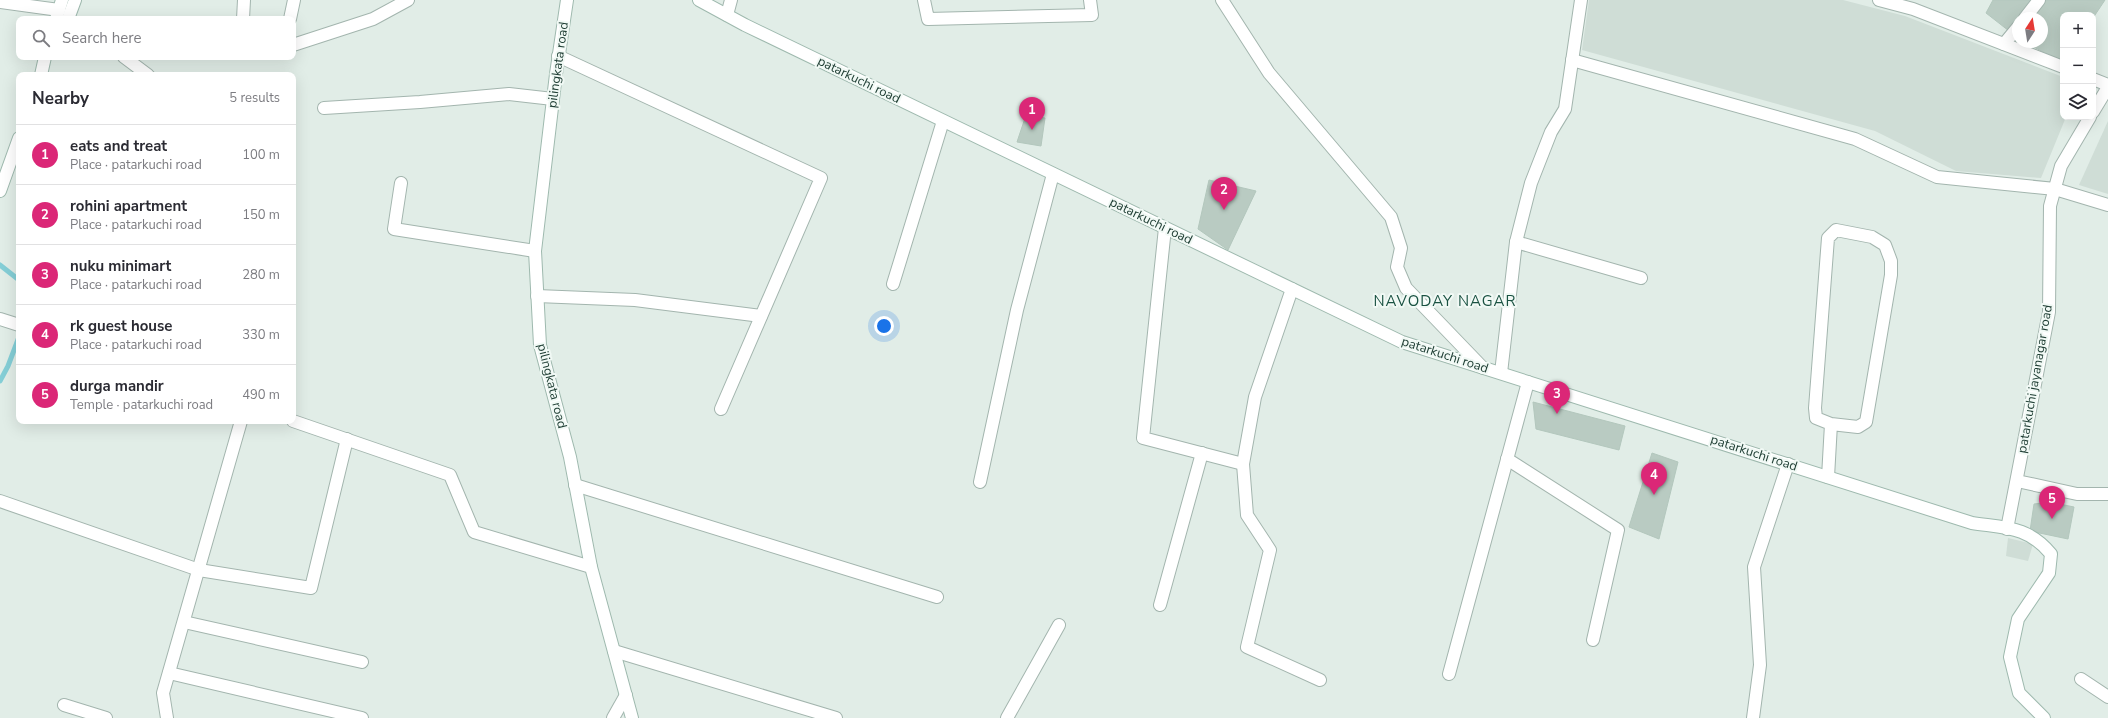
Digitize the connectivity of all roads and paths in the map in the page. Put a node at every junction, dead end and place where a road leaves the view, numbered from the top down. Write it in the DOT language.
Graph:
graph roads {
  1 [pos="75,0"];
  2 [pos="244,0"];
  3 [pos="294,0"];
  4 [pos="408,0"];
  5 [pos="567,0"];
  6 [pos="699,0"];
  7 [pos="731,0"];
  8 [pos="924,0"];
  9 [pos="1090,0"];
  10 [pos="1222,0"];
  11 [pos="1581,0"];
  12 [pos="1880,0"];
  13 [pos="2039,0"];
  14 [pos="0,2"];
  15 [pos="59,10"];
  16 [pos="2030,12"];
  17 [pos="727,15"];
  18 [pos="69,16"];
  19 [pos="242,16"];
  20 [pos="291,16"];
  21 [pos="2012,34"];
  22 [pos="296,44"];
  23 [pos="2004,44"];
  24 [pos="558,56"];
  25 [pos="44,60"];
  26 [pos="48,60"];
  27 [pos="128,60"];
  28 [pos="1572,60"];
  29 [pos="2060,66"];
  30 [pos="41,72"];
  31 [pos="42,72"];
  32 [pos="144,72"];
  33 [pos="2096,80"];
  34 [pos="2108,86"];
  35 [pos="553,99"];
  36 [pos="2096,107"];
  37 [pos="324,108"];
  38 [pos="2088,120"];
  39 [pos="943,121"];
  40 [pos="16,146"];
  41 [pos="1053,174"];
  42 [pos="401,183"];
  43 [pos="2055,189"];
  44 [pos="0,191"];
  45 [pos="2108,205"];
  46 [pos="1165,228"];
  47 [pos="1516,242"];
  48 [pos="535,251"];
  49 [pos="1641,278"];
  50 [pos="893,284"];
  51 [pos="1292,289"];
  52 [pos="537,296"];
  53 [pos="761,316"];
  54 [pos="0,319"];
  55 [pos="16,324"];
  56 [pos="1483,368"];
  57 [pos="1501,373"];
  58 [pos="1528,382"];
  59 [pos="721,409"];
  60 [pos="296,422"];
  61 [pos="240,424"];
  62 [pos="1831,424"];
  63 [pos="347,439"];
  64 [pos="1202,453"];
  65 [pos="1507,459"];
  66 [pos="1243,464"];
  67 [pos="1788,464"];
  68 [pos="1828,477"];
  69 [pos="2016,481"];
  70 [pos="980,482"];
  71 [pos="575,485"];
  72 [pos="2108,494"];
  73 [pos="0,501"];
  74 [pos="2007,529"];
  75 [pos="591,567"];
  76 [pos="199,570"];
  77 [pos="937,597"];
  78 [pos="1160,605"];
  79 [pos="184,622"];
  80 [pos="1059,625"];
  81 [pos="1593,640"];
  82 [pos="614,652"];
  83 [pos="362,662"];
  84 [pos="169,673"];
  85 [pos="1449,674"];
  86 [pos="2081,679"];
  87 [pos="1320,680"];
  88 [pos="626,696"];
  89 [pos="2108,697"];
  90 [pos="64,705"];
  91 [pos="2043,717"];
  92 [pos="106,718"];
  93 [pos="167,718"];
  94 [pos="362,718"];
  95 [pos="613,718"];
  96 [pos="632,718"];
  97 [pos="836,718"];
  98 [pos="1007,718"];
  99 [pos="1753,718"];
  1 -- 18 [label="street"];
  2 -- 19 [label="street"];
  3 -- 20 [label="street"];
  4 -- 22 [label="street"];
  5 -- 24 [label="street, pilingkata road"];
  6 -- 17 [label="street, patarkuchi road"];
  7 -- 17 [label="street"];
  8 -- 9 [label="street"];
  10 -- 56 [label="street"];
  11 -- 28 [label="street"];
  12 -- 23 [label="street"];
  13 -- 16 [label="street"];
  14 -- 15 [label="street"];
  17 -- 39 [label="street, patarkuchi road"];
  21 -- 23 [label="street"];
  23 -- 29 [label="street"];
  24 -- 35 [label="street, pilingkata road"];
  24 -- 53 [label="street"];
  25 -- 30 [label="street"];
  26 -- 31 [label="street"];
  27 -- 32 [label="street"];
  28 -- 43 [label="street"];
  28 -- 47 [label="street"];
  33 -- 34 [label="street"];
  34 -- 36 [label="street"];
  35 -- 37 [label="street"];
  35 -- 48 [label="street, pilingkata road"];
  38 -- 43 [label="street, patarkuchi jayanagar road"];
  39 -- 41 [label="street, patarkuchi road"];
  39 -- 50 [label="street"];
  40 -- 44 [label="street"];
  41 -- 46 [label="street, patarkuchi road"];
  41 -- 70 [label="street"];
  42 -- 48 [label="street"];
  43 -- 45 [label="street"];
  43 -- 69 [label="street, patarkuchi jayanagar road"];
  46 -- 51 [label="street, patarkuchi road"];
  46 -- 64 [label="street"];
  47 -- 49 [label="street"];
  47 -- 57 [label="street"];
  48 -- 52 [label="street, pilingkata road"];
  51 -- 56 [label="street, patarkuchi road"];
  51 -- 66 [label="street"];
  52 -- 53 [label="street"];
  52 -- 71 [label="street, pilingkata road"];
  53 -- 59 [label="street"];
  54 -- 55 [label="street"];
  56 -- 57 [label="street, patarkuchi road"];
  57 -- 58 [label="street, patarkuchi road"];
  58 -- 65 [label="street"];
  58 -- 67 [label="street, patarkuchi road"];
  60 -- 63 [label="street"];
  61 -- 76 [label="street"];
  62 -- 62 [label="street"];
  62 -- 68 [label="street"];
  63 -- 75 [label="street"];
  63 -- 76 [label="street"];
  64 -- 66 [label="street"];
  64 -- 78 [label="street"];
  65 -- 81 [label="street"];
  65 -- 85 [label="street"];
  66 -- 87 [label="street"];
  67 -- 68 [label="street, patarkuchi road"];
  67 -- 99 [label="street"];
  68 -- 74 [label="street, patarkuchi road"];
  69 -- 72 [label="street"];
  69 -- 74 [label="street, patarkuchi jayanagar road"];
  71 -- 75 [label="street, pilingkata road"];
  71 -- 77 [label="street"];
  73 -- 76 [label="street"];
  74 -- 91 [label="street, patarkuchi road"];
  75 -- 82 [label="street, pilingkata road"];
  76 -- 79 [label="street"];
  79 -- 83 [label="street"];
  79 -- 84 [label="street"];
  80 -- 98 [label="street"];
  82 -- 88 [label="street, pilingkata road"];
  82 -- 97 [label="street"];
  84 -- 93 [label="street"];
  84 -- 94 [label="street"];
  86 -- 89 [label="street"];
  88 -- 95 [label="street"];
  88 -- 96 [label="street, pilingkata road"];
  90 -- 92 [label="street"];
}
